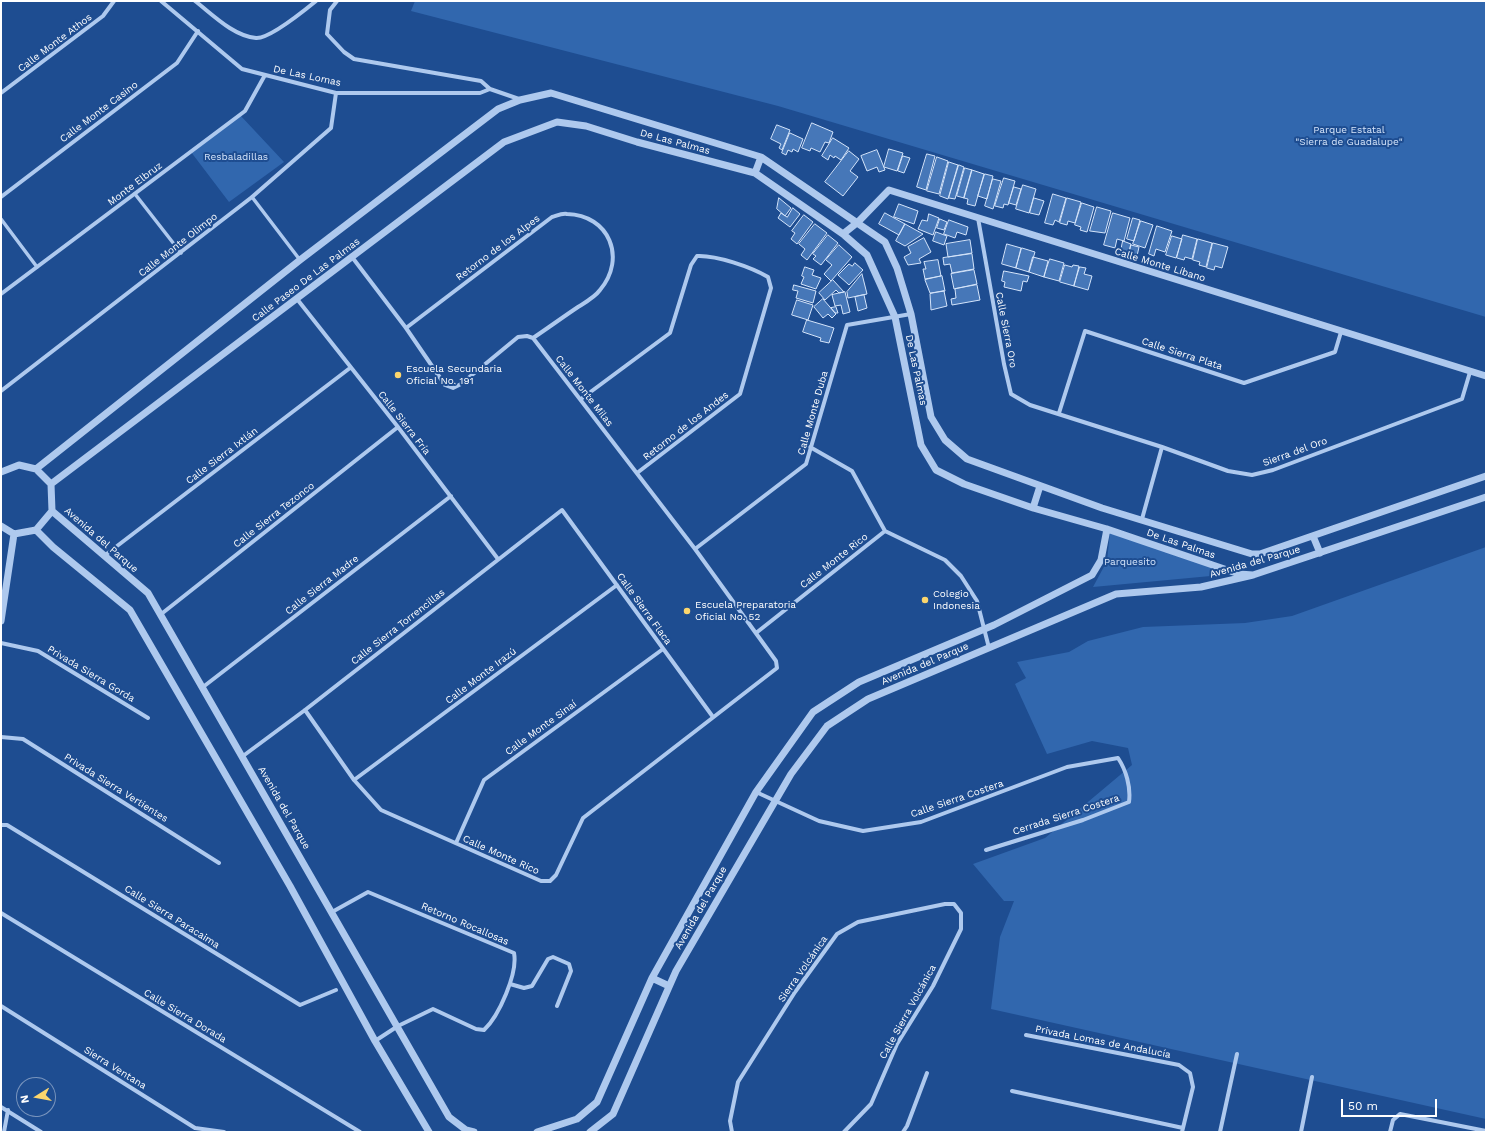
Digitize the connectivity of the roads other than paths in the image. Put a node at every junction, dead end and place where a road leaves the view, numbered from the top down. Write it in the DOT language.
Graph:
graph roads {
  1 [pos="114,1"];
  2 [pos="161,1"];
  3 [pos="195,1"];
  4 [pos="316,1"];
  5 [pos="337,1"];
  6 [pos="198,32"];
  7 [pos="265,75"];
  8 [pos="490,89"];
  9 [pos="1,93"];
  10 [pos="336,93"];
  11 [pos="520,100"];
  12 [pos="586,126"];
  13 [pos="761,156"];
  14 [pos="755,173"];
  15 [pos="134,194"];
  16 [pos="1,197"];
  17 [pos="252,197"];
  18 [pos="978,218"];
  19 [pos="1,219"];
  20 [pos="858,222"];
  21 [pos="843,234"];
  22 [pos="181,253"];
  23 [pos="352,257"];
  24 [pos="300,260"];
  25 [pos="37,267"];
  26 [pos="1,294"];
  27 [pos="296,299"];
  28 [pos="911,314"];
  29 [pos="895,317"];
  30 [pos="406,328"];
  31 [pos="1341,332"];
  32 [pos="533,338"];
  33 [pos="350,368"];
  34 [pos="1470,372"];
  35 [pos="1486,376"];
  36 [pos="1,391"];
  37 [pos="581,399"];
  38 [pos="1059,413"];
  39 [pos="398,427"];
  40 [pos="1162,446"];
  41 [pos="810,447"];
  42 [pos="36,469"];
  43 [pos="1,472"];
  44 [pos="637,473"];
  45 [pos="1486,476"];
  46 [pos="51,484"];
  47 [pos="1040,486"];
  48 [pos="451,496"];
  49 [pos="1486,497"];
  50 [pos="1033,508"];
  51 [pos="1102,508"];
  52 [pos="562,510"];
  53 [pos="52,511"];
  54 [pos="1142,520"];
  55 [pos="1,526"];
  56 [pos="1107,529"];
  57 [pos="36,530"];
  58 [pos="885,532"];
  59 [pos="14,534"];
  60 [pos="1313,536"];
  61 [pos="695,549"];
  62 [pos="1320,553"];
  63 [pos="104,556"];
  64 [pos="498,560"];
  65 [pos="1253,575"];
  66 [pos="616,585"];
  67 [pos="3,586"];
  68 [pos="160,615"];
  69 [pos="1,621"];
  70 [pos="984,629"];
  71 [pos="756,633"];
  72 [pos="1,643"];
  73 [pos="989,648"];
  74 [pos="663,649"];
  75 [pos="777,668"];
  76 [pos="203,687"];
  77 [pos="305,710"];
  78 [pos="713,717"];
  79 [pos="148,718"];
  80 [pos="1,737"];
  81 [pos="243,756"];
  82 [pos="1118,758"];
  83 [pos="354,780"];
  84 [pos="756,792"];
  85 [pos="775,802"];
  86 [pos="1,825"];
  87 [pos="456,843"];
  88 [pos="986,850"];
  89 [pos="219,863"];
  90 [pos="332,912"];
  91 [pos="1,913"];
  92 [pos="961,914"];
  93 [pos="652,978"];
  94 [pos="510,984"];
  95 [pos="669,986"];
  96 [pos="336,990"];
  97 [pos="1,1006"];
  98 [pos="556,1006"];
  99 [pos="398,1026"];
  100 [pos="1026,1035"];
  101 [pos="375,1041"];
  102 [pos="1237,1054"];
  103 [pos="927,1073"];
  104 [pos="1312,1076"];
  105 [pos="1012,1090"];
  106 [pos="1,1107"];
  107 [pos="8,1110"];
  108 [pos="1182,1130"];
  109 [pos="1486,1131"];
  110 [pos="4,1132"];
  111 [pos="42,1132"];
  112 [pos="224,1132"];
  113 [pos="360,1132"];
  114 [pos="428,1132"];
  115 [pos="474,1132"];
  116 [pos="537,1132"];
  117 [pos="590,1132"];
  118 [pos="732,1132"];
  119 [pos="844,1132"];
  120 [pos="902,1132"];
  121 [pos="1220,1132"];
  122 [pos="1301,1132"];
  123 [pos="1390,1132"];
  1 -- 9 [label="street, Calle Monte Athos"];
  2 -- 6 [label="street, De Las Lomas"];
  3 -- 4 [label="street"];
  5 -- 8 [label="street"];
  6 -- 7 [label="street, De Las Lomas"];
  6 -- 16 [label="street, Calle Monte Casino"];
  7 -- 10 [label="street, De Las Lomas"];
  7 -- 15 [label="street, Monte Elbruz"];
  8 -- 10 [label="street, De Las Lomas"];
  8 -- 11 [label="street"];
  10 -- 17 [label="street, Calle Monte Olimpo"];
  11 -- 13 [label="street, De Las Palmas"];
  11 -- 24 [label="street, Calle Paseo De Las Palmas"];
  12 -- 14 [label="street, De Las Palmas"];
  12 -- 23 [label="street, Calle Paseo De Las Palmas"];
  13 -- 14 [label="street"];
  13 -- 20 [label="street, De Las Palmas"];
  14 -- 21 [label="street, De Las Palmas"];
  15 -- 22 [label="street"];
  15 -- 25 [label="street, Monte Elbruz"];
  17 -- 22 [label="street, Calle Monte Olimpo"];
  17 -- 24 [label="street"];
  18 -- 20 [label="street, Calle Monte Líbano"];
  18 -- 31 [label="street, Calle Monte Líbano"];
  18 -- 38 [label="street, Calle Sierra Oro"];
  19 -- 25 [label="street"];
  20 -- 21 [label="street, Calle Monte Líbano"];
  20 -- 28 [label="street, De Las Palmas"];
  21 -- 29 [label="street, De Las Palmas"];
  22 -- 36 [label="street, Calle Monte Olimpo"];
  23 -- 27 [label="street, Calle Paseo De Las Palmas"];
  23 -- 30 [label="street"];
  24 -- 42 [label="street, Calle Paseo De Las Palmas"];
  25 -- 26 [label="street, Monte Elbruz"];
  27 -- 33 [label="street, Calle Sierra Fría"];
  27 -- 46 [label="street, Calle Paseo De Las Palmas"];
  28 -- 29 [label="street"];
  28 -- 47 [label="street, De Las Palmas"];
  29 -- 41 [label="street, Calle Monte Duba"];
  29 -- 50 [label="street, De Las Palmas"];
  30 -- 32 [label="street"];
  30 -- 32 [label="street, Retorno de los Alpes"];
  31 -- 34 [label="street, Calle Monte Líbano"];
  31 -- 38 [label="street, Calle Sierra Plata"];
  32 -- 37 [label="street, Calle Monte Milas"];
  33 -- 39 [label="street, Calle Sierra Fría"];
  33 -- 63 [label="street, Calle Sierra Ixtlán"];
  34 -- 35 [label="street, Calle Monte Líbano"];
  34 -- 40 [label="street, Sierra del Oro"];
  37 -- 44 [label="street, Calle Monte Milas"];
  37 -- 44 [label="street, Retorno de los Andes"];
  38 -- 40 [label="street, Sierra del Oro"];
  39 -- 48 [label="street, Calle Sierra Fría"];
  39 -- 68 [label="street, Calle Sierra Tezonco"];
  40 -- 54 [label="street"];
  41 -- 58 [label="street"];
  41 -- 61 [label="street, Calle Monte Duba"];
  42 -- 43 [label="street"];
  42 -- 46 [label="street"];
  44 -- 61 [label="street, Calle Monte Milas"];
  45 -- 60 [label="street, Avenida del Parque"];
  46 -- 53 [label="street, Avenida del Parque"];
  47 -- 50 [label="street"];
  47 -- 51 [label="street, De Las Palmas"];
  48 -- 64 [label="street, Calle Sierra Fría"];
  48 -- 76 [label="street, Calle Sierra Madre"];
  49 -- 62 [label="street, Avenida del Parque"];
  50 -- 56 [label="street, De Las Palmas"];
  51 -- 54 [label="street, Avenida del Parque"];
  52 -- 64 [label="street, Calle Sierra Torrencillas"];
  52 -- 66 [label="street, Calle Sierra Flaca"];
  53 -- 57 [label="street, Avenida del Parque"];
  53 -- 63 [label="street, Avenida del Parque"];
  54 -- 60 [label="street, Avenida del Parque"];
  55 -- 59 [label="street"];
  56 -- 65 [label="street, De Las Palmas"];
  56 -- 70 [label="street, Avenida del Parque"];
  57 -- 59 [label="street"];
  57 -- 101 [label="street"];
  58 -- 70 [label="street"];
  58 -- 71 [label="street, Calle Monte Rico"];
  59 -- 67 [label="street"];
  60 -- 62 [label="street"];
  61 -- 71 [label="street, Calle Monte Milas"];
  62 -- 65 [label="street, Avenida del Parque"];
  63 -- 68 [label="street, Avenida del Parque"];
  64 -- 77 [label="street, Calle Sierra Torrencillas"];
  65 -- 73 [label="street, Avenida del Parque"];
  66 -- 74 [label="street, Calle Sierra Flaca"];
  66 -- 83 [label="street, Calle Monte Irazú"];
  67 -- 69 [label="street"];
  68 -- 76 [label="street, Avenida del Parque"];
  70 -- 73 [label="street"];
  70 -- 84 [label="street, Avenida del Parque"];
  71 -- 75 [label="street, Calle Monte Milas"];
  72 -- 79 [label="street, Privada Sierra Gorda"];
  73 -- 85 [label="street, Avenida del Parque"];
  74 -- 78 [label="street, Calle Sierra Flaca"];
  74 -- 87 [label="street, Calle Monte Sinaí"];
  75 -- 78 [label="street, Calle Monte Rico"];
  76 -- 81 [label="street, Avenida del Parque"];
  77 -- 81 [label="street, Calle Sierra Torrencillas"];
  77 -- 83 [label="street, Calle Monte Rico"];
  78 -- 87 [label="street, Calle Monte Rico"];
  80 -- 89 [label="street, Privada Sierra Vertientes"];
  81 -- 90 [label="street, Avenida del Parque"];
  82 -- 85 [label="street, Calle Sierra Costera"];
  82 -- 88 [label="street, Cerrada Sierra Costera"];
  83 -- 87 [label="street, Calle Monte Rico"];
  84 -- 85 [label="street, Calle Sierra Costera"];
  84 -- 93 [label="street, Avenida del Parque"];
  85 -- 95 [label="street, Avenida del Parque"];
  86 -- 96 [label="street, Calle Sierra Paracaima"];
  90 -- 94 [label="street, Retorno Rocallosas"];
  90 -- 99 [label="street, Avenida del Parque"];
  91 -- 113 [label="street, Calle Sierra Dorada"];
  92 -- 118 [label="street, Sierra Volcánica"];
  92 -- 119 [label="street, Calle Sierra Volcánica"];
  93 -- 95 [label="street"];
  93 -- 116 [label="street, Avenida del Parque"];
  94 -- 98 [label="street"];
  94 -- 99 [label="street, Retorno Rocallosas"];
  95 -- 117 [label="street, Avenida del Parque"];
  97 -- 112 [label="street, Sierra Ventana"];
  99 -- 101 [label="street, Retorno Rocallosas"];
  99 -- 115 [label="street, Avenida del Parque"];
  100 -- 108 [label="street, Privada Lomas de Andalucía"];
  101 -- 114 [label="street"];
  102 -- 121 [label="street"];
  103 -- 120 [label="street"];
  104 -- 122 [label="street"];
  105 -- 108 [label="street, Privada Lomas de Andalucía"];
  106 -- 107 [label="street"];
  107 -- 110 [label="street"];
  107 -- 111 [label="street"];
  109 -- 123 [label="street"];
}
